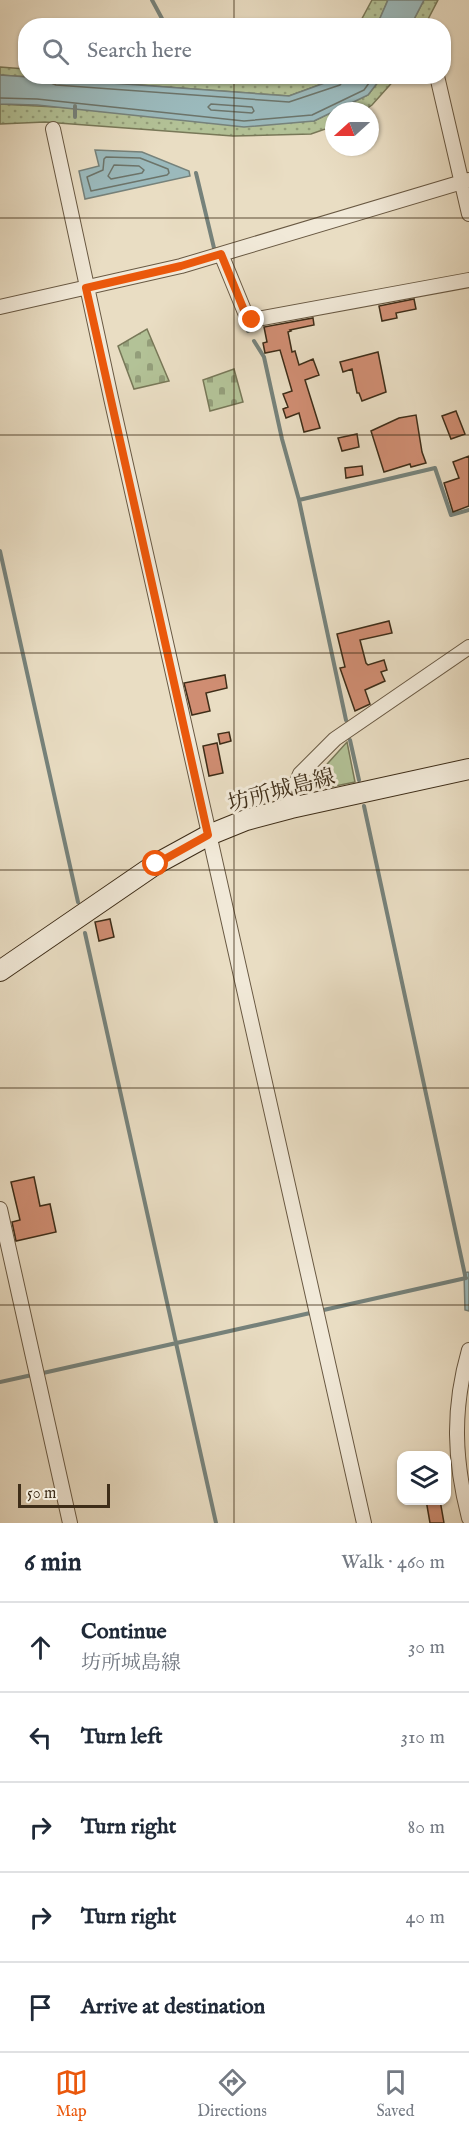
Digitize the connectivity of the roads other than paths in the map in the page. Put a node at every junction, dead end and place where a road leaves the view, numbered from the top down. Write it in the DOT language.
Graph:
graph roads {
  1 [pos="439,84"];
  2 [pos="53,129"];
  3 [pos="465,181"];
  4 [pos="469,214"];
  5 [pos="221,254"];
  6 [pos="469,280"];
  7 [pos="86,288"];
  8 [pos="0,307"];
  9 [pos="469,647"];
  10 [pos="469,769"];
  11 [pos="291,808"];
  12 [pos="208,835"];
  13 [pos="0,971"];
  14 [pos="0,1209"];
  15 [pos="469,1350"];
  16 [pos="469,1518"];
  17 [pos="70,1523"];
  18 [pos="364,1523"];
  1 -- 3 [label="street"];
  2 -- 7 [label="street"];
  3 -- 4 [label="street"];
  3 -- 5 [label="street"];
  5 -- 6 [label="street"];
  5 -- 7 [label="street"];
  7 -- 8 [label="street"];
  7 -- 12 [label="street"];
  9 -- 11 [label="street"];
  10 -- 11 [label="main road, 坊所城島線"];
  11 -- 12 [label="main road, 坊所城島線"];
  12 -- 13 [label="main road, 坊所城島線"];
  12 -- 18 [label="street"];
  14 -- 17 [label="street"];
  15 -- 16 [label="street"];
}
